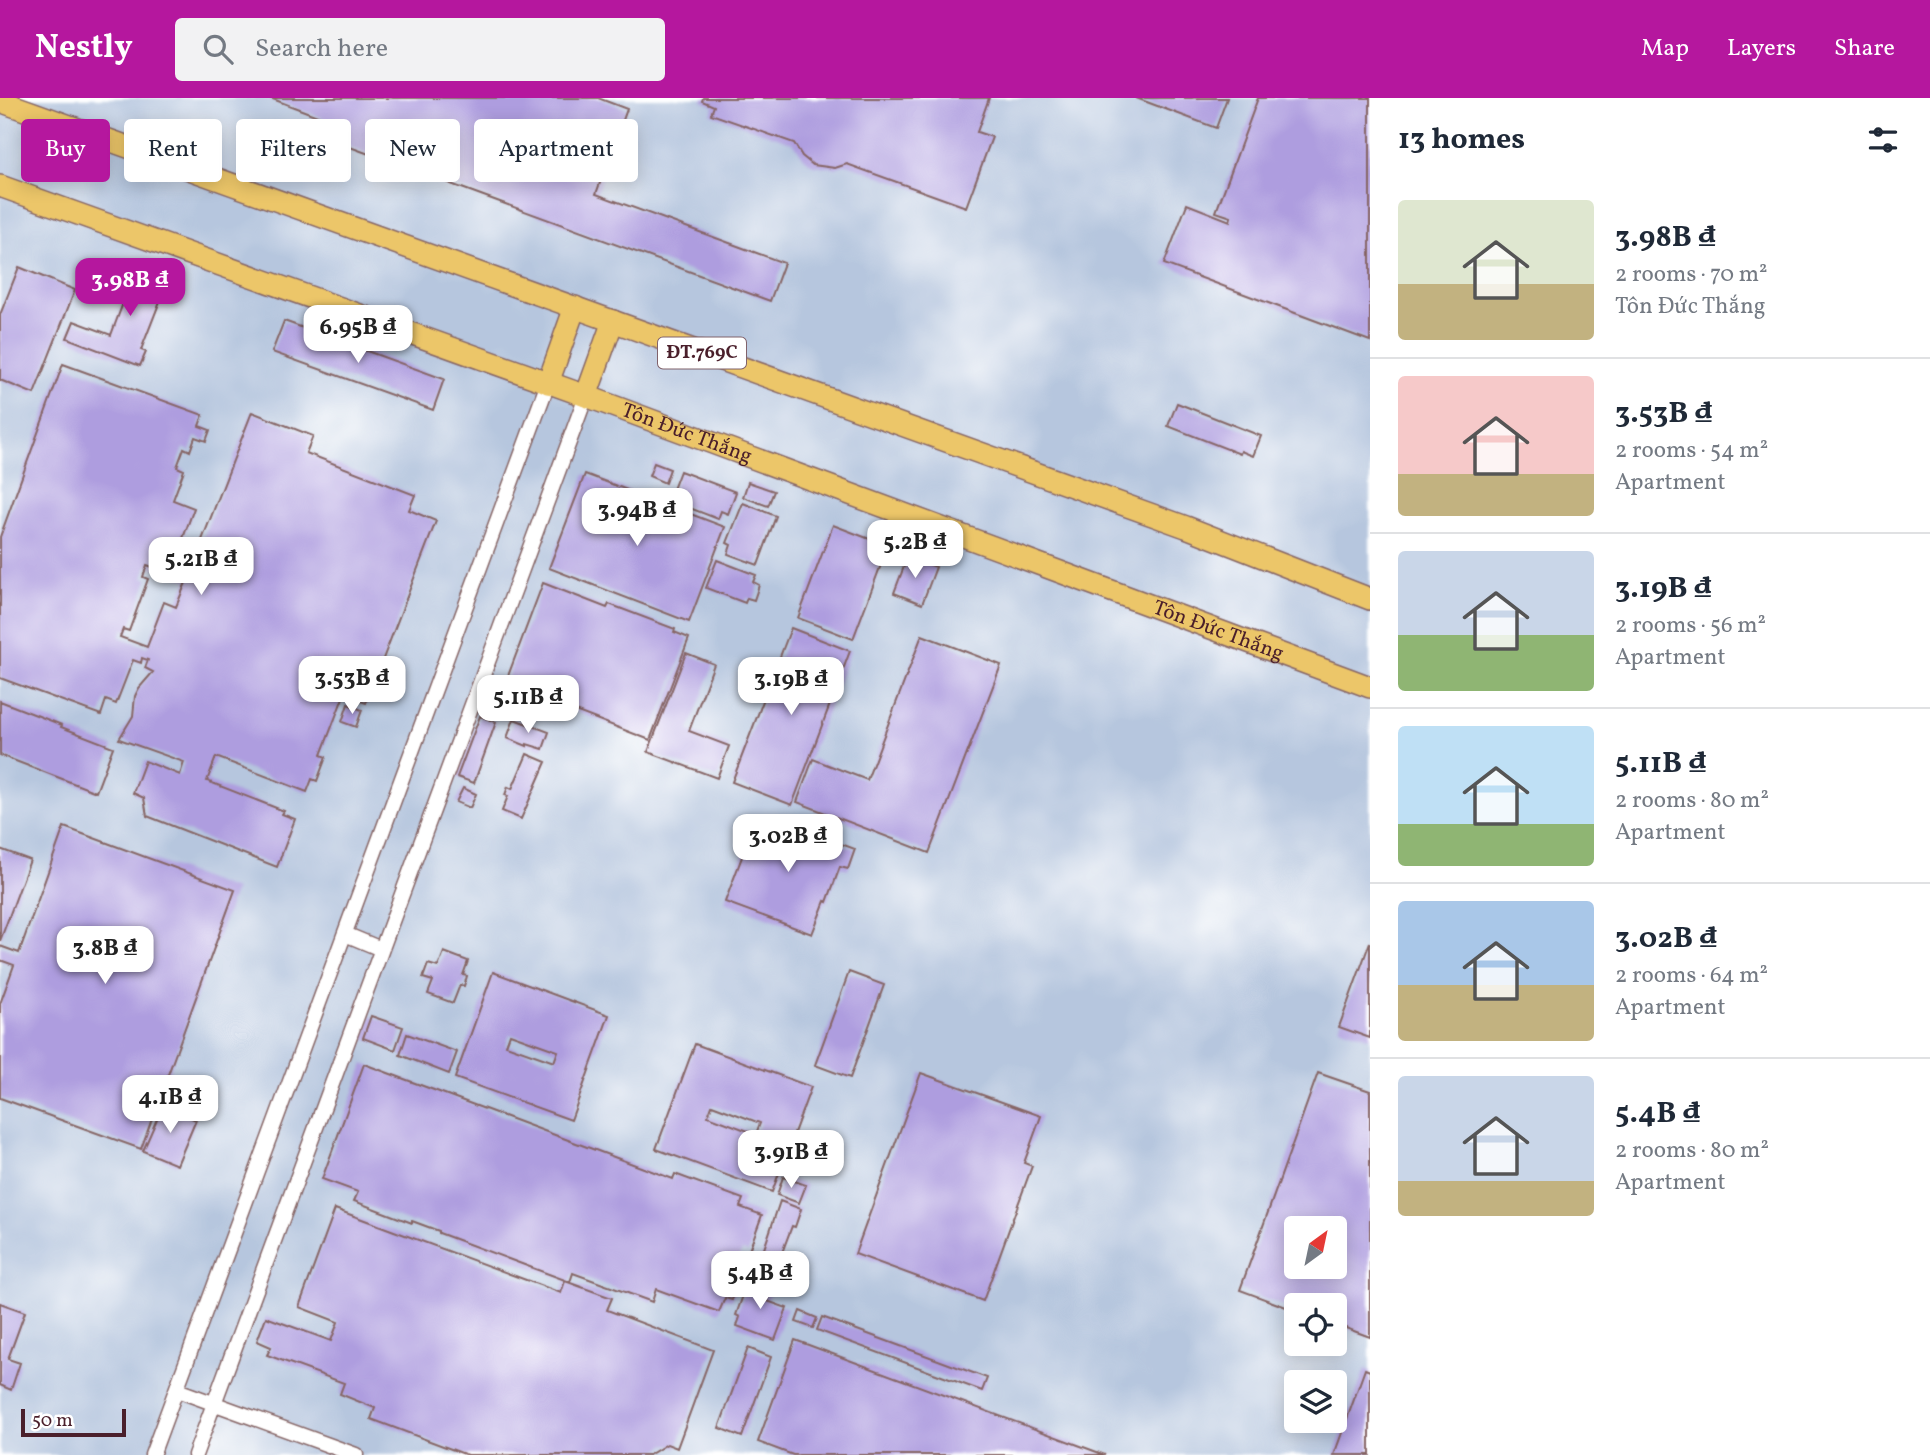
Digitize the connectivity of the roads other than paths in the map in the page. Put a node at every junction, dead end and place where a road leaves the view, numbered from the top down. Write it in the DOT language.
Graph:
graph roads {
  1 [pos="0,102"];
  2 [pos="35,105"];
  3 [pos="0,186"];
  4 [pos="575,307"];
  5 [pos="613,321"];
  6 [pos="548,383"];
  7 [pos="586,396"];
  8 [pos="1370,599"];
  9 [pos="1370,687"];
  10 [pos="345,934"];
  11 [pos="381,949"];
  12 [pos="177,1390"];
  13 [pos="214,1404"];
  14 [pos="152,1455"];
  15 [pos="195,1455"];
  16 [pos="356,1455"];
  1 -- 2 [label="main road, ĐT.769C"];
  2 -- 4 [label="main road, ĐT.769C"];
  3 -- 6 [label="main road, Tôn Đức Thắng"];
  4 -- 5 [label="main road, ĐT.769C"];
  4 -- 6 [label="main road"];
  5 -- 7 [label="main road"];
  5 -- 8 [label="main road, ĐT.769C"];
  6 -- 7 [label="main road, Tôn Đức Thắng"];
  6 -- 10 [label="street"];
  7 -- 9 [label="main road, Tôn Đức Thắng"];
  7 -- 11 [label="street"];
  10 -- 11 [label="street"];
  10 -- 12 [label="street"];
  11 -- 13 [label="street"];
  12 -- 13 [label="street"];
  12 -- 14 [label="street"];
  13 -- 15 [label="street"];
  13 -- 16 [label="street"];
}
